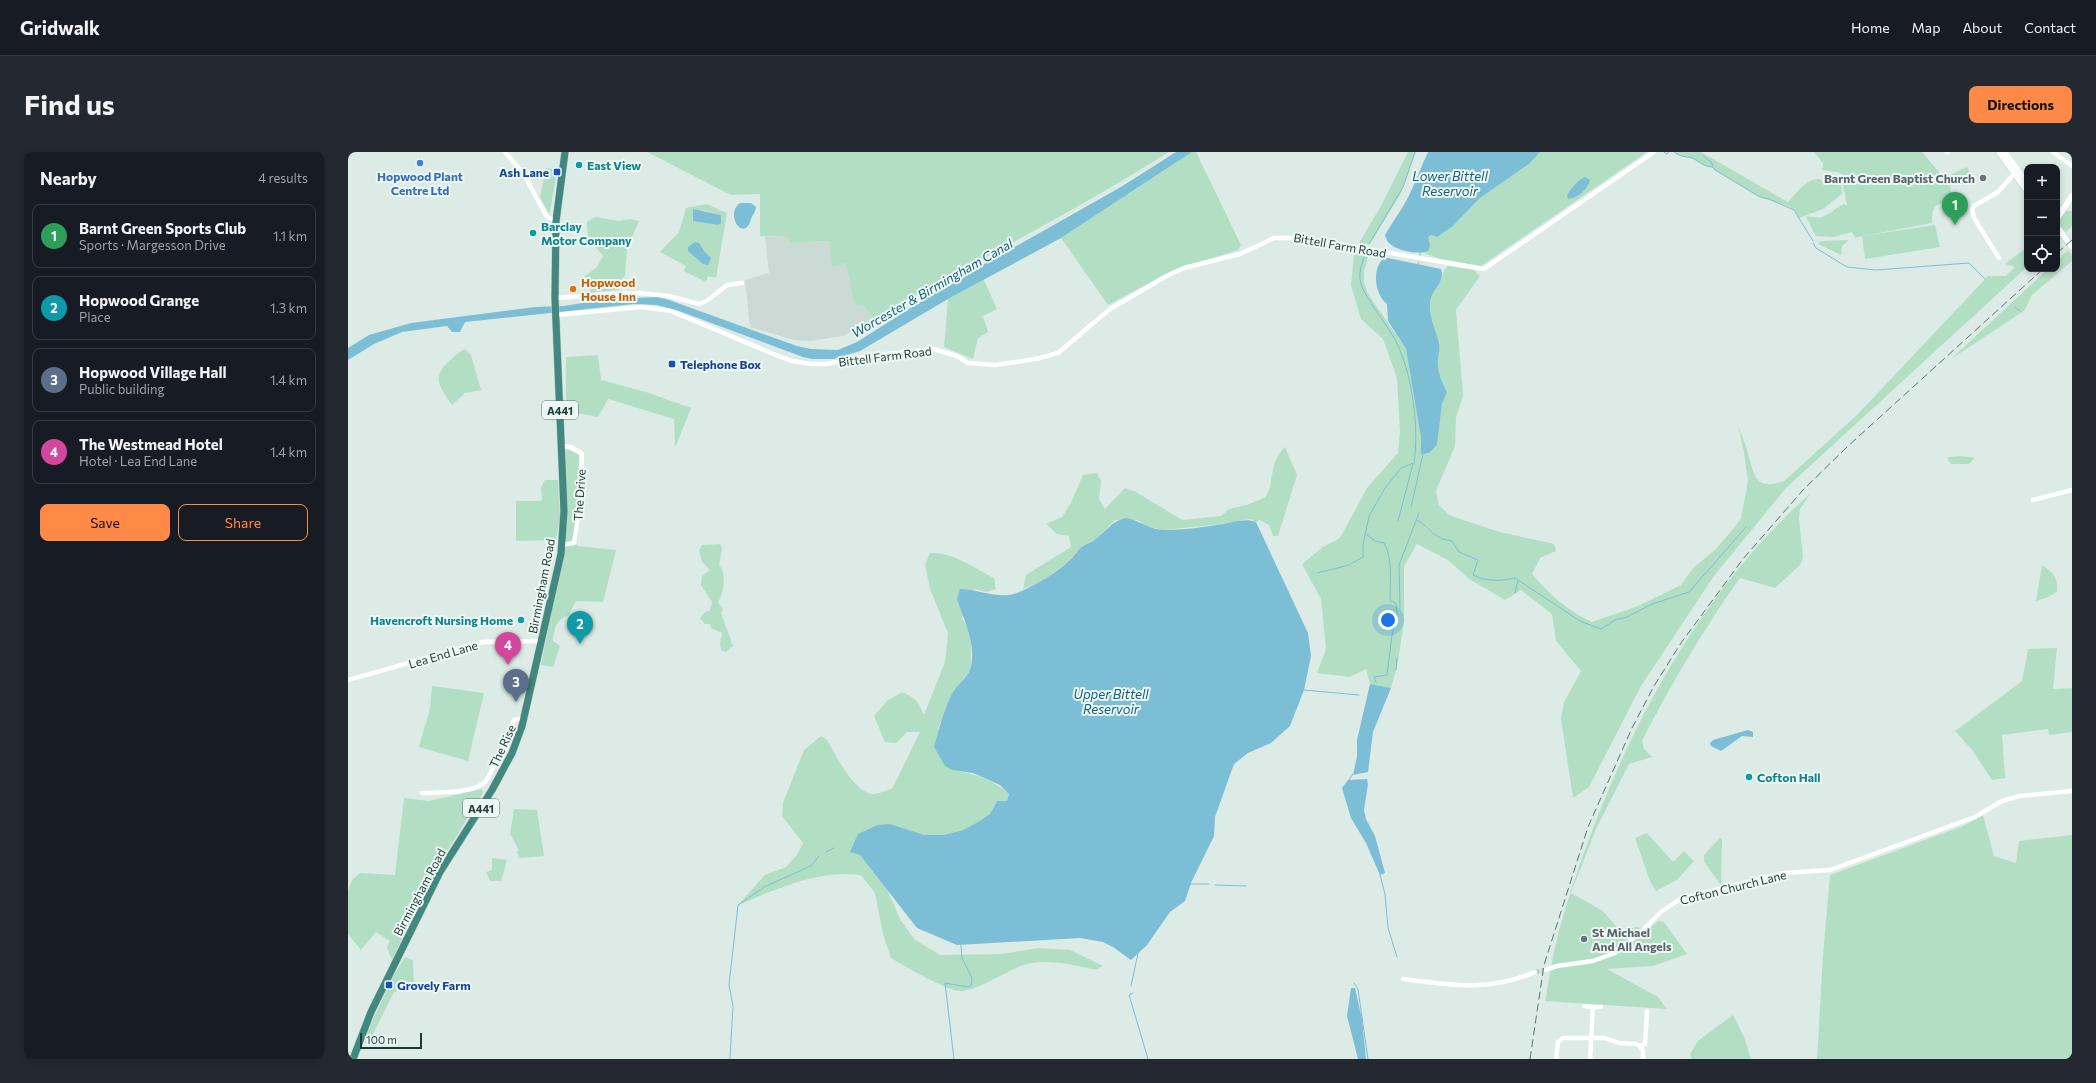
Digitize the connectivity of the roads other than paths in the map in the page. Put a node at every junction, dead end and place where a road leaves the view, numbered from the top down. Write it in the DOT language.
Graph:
graph roads {
  1 [pos="505,152"];
  2 [pos="565,152"];
  3 [pos="1654,152"];
  4 [pos="2053,152"];
  5 [pos="2003,154"];
  6 [pos="2072,166"];
  7 [pos="2014,174"];
  8 [pos="2024,183"];
  9 [pos="2024,184"];
  10 [pos="2072,198"];
  11 [pos="2060,214"];
  12 [pos="556,221"];
  13 [pos="2060,231"];
  14 [pos="2072,247"];
  15 [pos="1999,258"];
  16 [pos="742,283"];
  17 [pos="555,300"];
  18 [pos="556,315"];
  19 [pos="562,446"];
  20 [pos="2072,490"];
  21 [pos="2033,500"];
  22 [pos="561,545"];
  23 [pos="541,641"];
  24 [pos="348,680"];
  25 [pos="524,718"];
  26 [pos="485,781"];
  27 [pos="496,783"];
  28 [pos="2072,791"];
  29 [pos="422,793"];
  30 [pos="1545,970"];
  31 [pos="1534,972"];
  32 [pos="1403,979"];
  33 [pos="1584,1006"];
  34 [pos="1593,1007"];
  35 [pos="1601,1007"];
  36 [pos="1648,1011"];
  37 [pos="1591,1039"];
  38 [pos="1640,1046"];
  39 [pos="353,1059"];
  40 [pos="1556,1059"];
  41 [pos="1590,1059"];
  42 [pos="1643,1059"];
  1 -- 12 [label="street"];
  2 -- 12 [label="highway, A441"];
  3 -- 18 [label="street, Bittell Farm Road"];
  4 -- 6 [label="street"];
  5 -- 7 [label="main road"];
  5 -- 8 [label="street"];
  7 -- 9 [label="main road"];
  7 -- 15 [label="street"];
  10 -- 11 [label="street"];
  12 -- 17 [label="highway, A441"];
  13 -- 14 [label="main road"];
  16 -- 17 [label="street"];
  17 -- 18 [label="highway, A441"];
  18 -- 19 [label="highway, Birmingham Road / A441"];
  19 -- 22 [label="highway, Birmingham Road / A441"];
  19 -- 22 [label="street, The Drive"];
  20 -- 21 [label="street"];
  22 -- 23 [label="highway, Birmingham Road / A441"];
  23 -- 24 [label="street, Lea End Lane"];
  23 -- 25 [label="highway, Birmingham Road / A441"];
  25 -- 26 [label="street, The Rise"];
  25 -- 27 [label="highway, Birmingham Road / A441"];
  26 -- 27 [label="street, The Rise"];
  26 -- 29 [label="street, The Rise"];
  27 -- 39 [label="highway, Birmingham Road / A441"];
  28 -- 30 [label="street, Cofton Church Lane"];
  31 -- 32 [label="street"];
  33 -- 34 [label="street"];
  34 -- 35 [label="street"];
  34 -- 37 [label="street"];
  36 -- 38 [label="street"];
  37 -- 38 [label="street"];
  37 -- 40 [label="street"];
  37 -- 41 [label="street"];
  38 -- 42 [label="street"];
}
